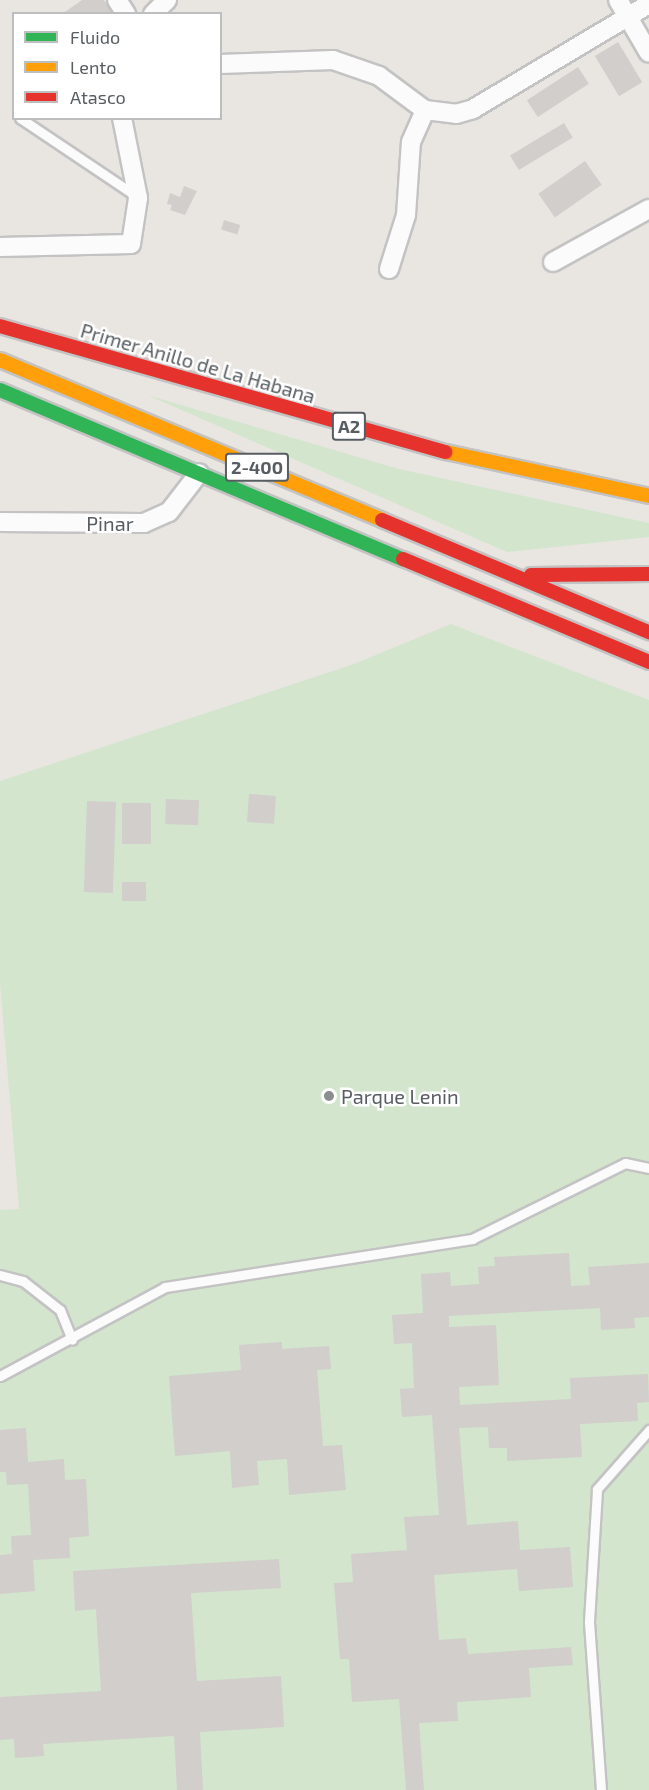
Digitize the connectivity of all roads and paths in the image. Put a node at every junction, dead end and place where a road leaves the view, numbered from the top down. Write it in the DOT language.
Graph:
graph roads {
  1 [pos="166,0"];
  2 [pos="618,0"];
  3 [pos="649,4"];
  4 [pos="155,12"];
  5 [pos="628,18"];
  6 [pos="649,53"];
  7 [pos="222,64"];
  8 [pos="425,110"];
  9 [pos="23,120"];
  10 [pos="123,120"];
  11 [pos="138,198"];
  12 [pos="649,209"];
  13 [pos="0,247"];
  14 [pos="553,262"];
  15 [pos="389,268"];
  16 [pos="0,326"];
  17 [pos="0,360"];
  18 [pos="0,390"];
  19 [pos="199,473"];
  20 [pos="649,496"];
  21 [pos="0,522"];
  22 [pos="413,565"];
  23 [pos="649,574"];
  24 [pos="514,575"];
  25 [pos="649,632"];
  26 [pos="649,662"];
  27 [pos="649,1168"];
  28 [pos="0,1275"];
  29 [pos="72,1340"];
  30 [pos="0,1376"];
  31 [pos="649,1431"];
  32 [pos="601,1790"];
  1 -- 4 [label="street"];
  2 -- 5 [label="street"];
  3 -- 5 [label="street"];
  5 -- 6 [label="street"];
  5 -- 8 [label="street"];
  7 -- 8 [label="street"];
  8 -- 15 [label="street"];
  9 -- 11 [label="lane"];
  10 -- 11 [label="street"];
  11 -- 13 [label="street"];
  12 -- 14 [label="street"];
  16 -- 20 [label="highway, Primer Anillo de La Habana / A2"];
  17 -- 24 [label="highway, 2-400"];
  18 -- 19 [label="highway"];
  19 -- 21 [label="street, Pinar"];
  19 -- 22 [label="highway"];
  22 -- 24 [label="highway"];
  22 -- 26 [label="highway"];
  23 -- 24 [label="highway"];
  24 -- 25 [label="highway, 2-400"];
  27 -- 29 [label="lane"];
  28 -- 29 [label="lane"];
  29 -- 30 [label="lane"];
  31 -- 32 [label="lane"];
}
